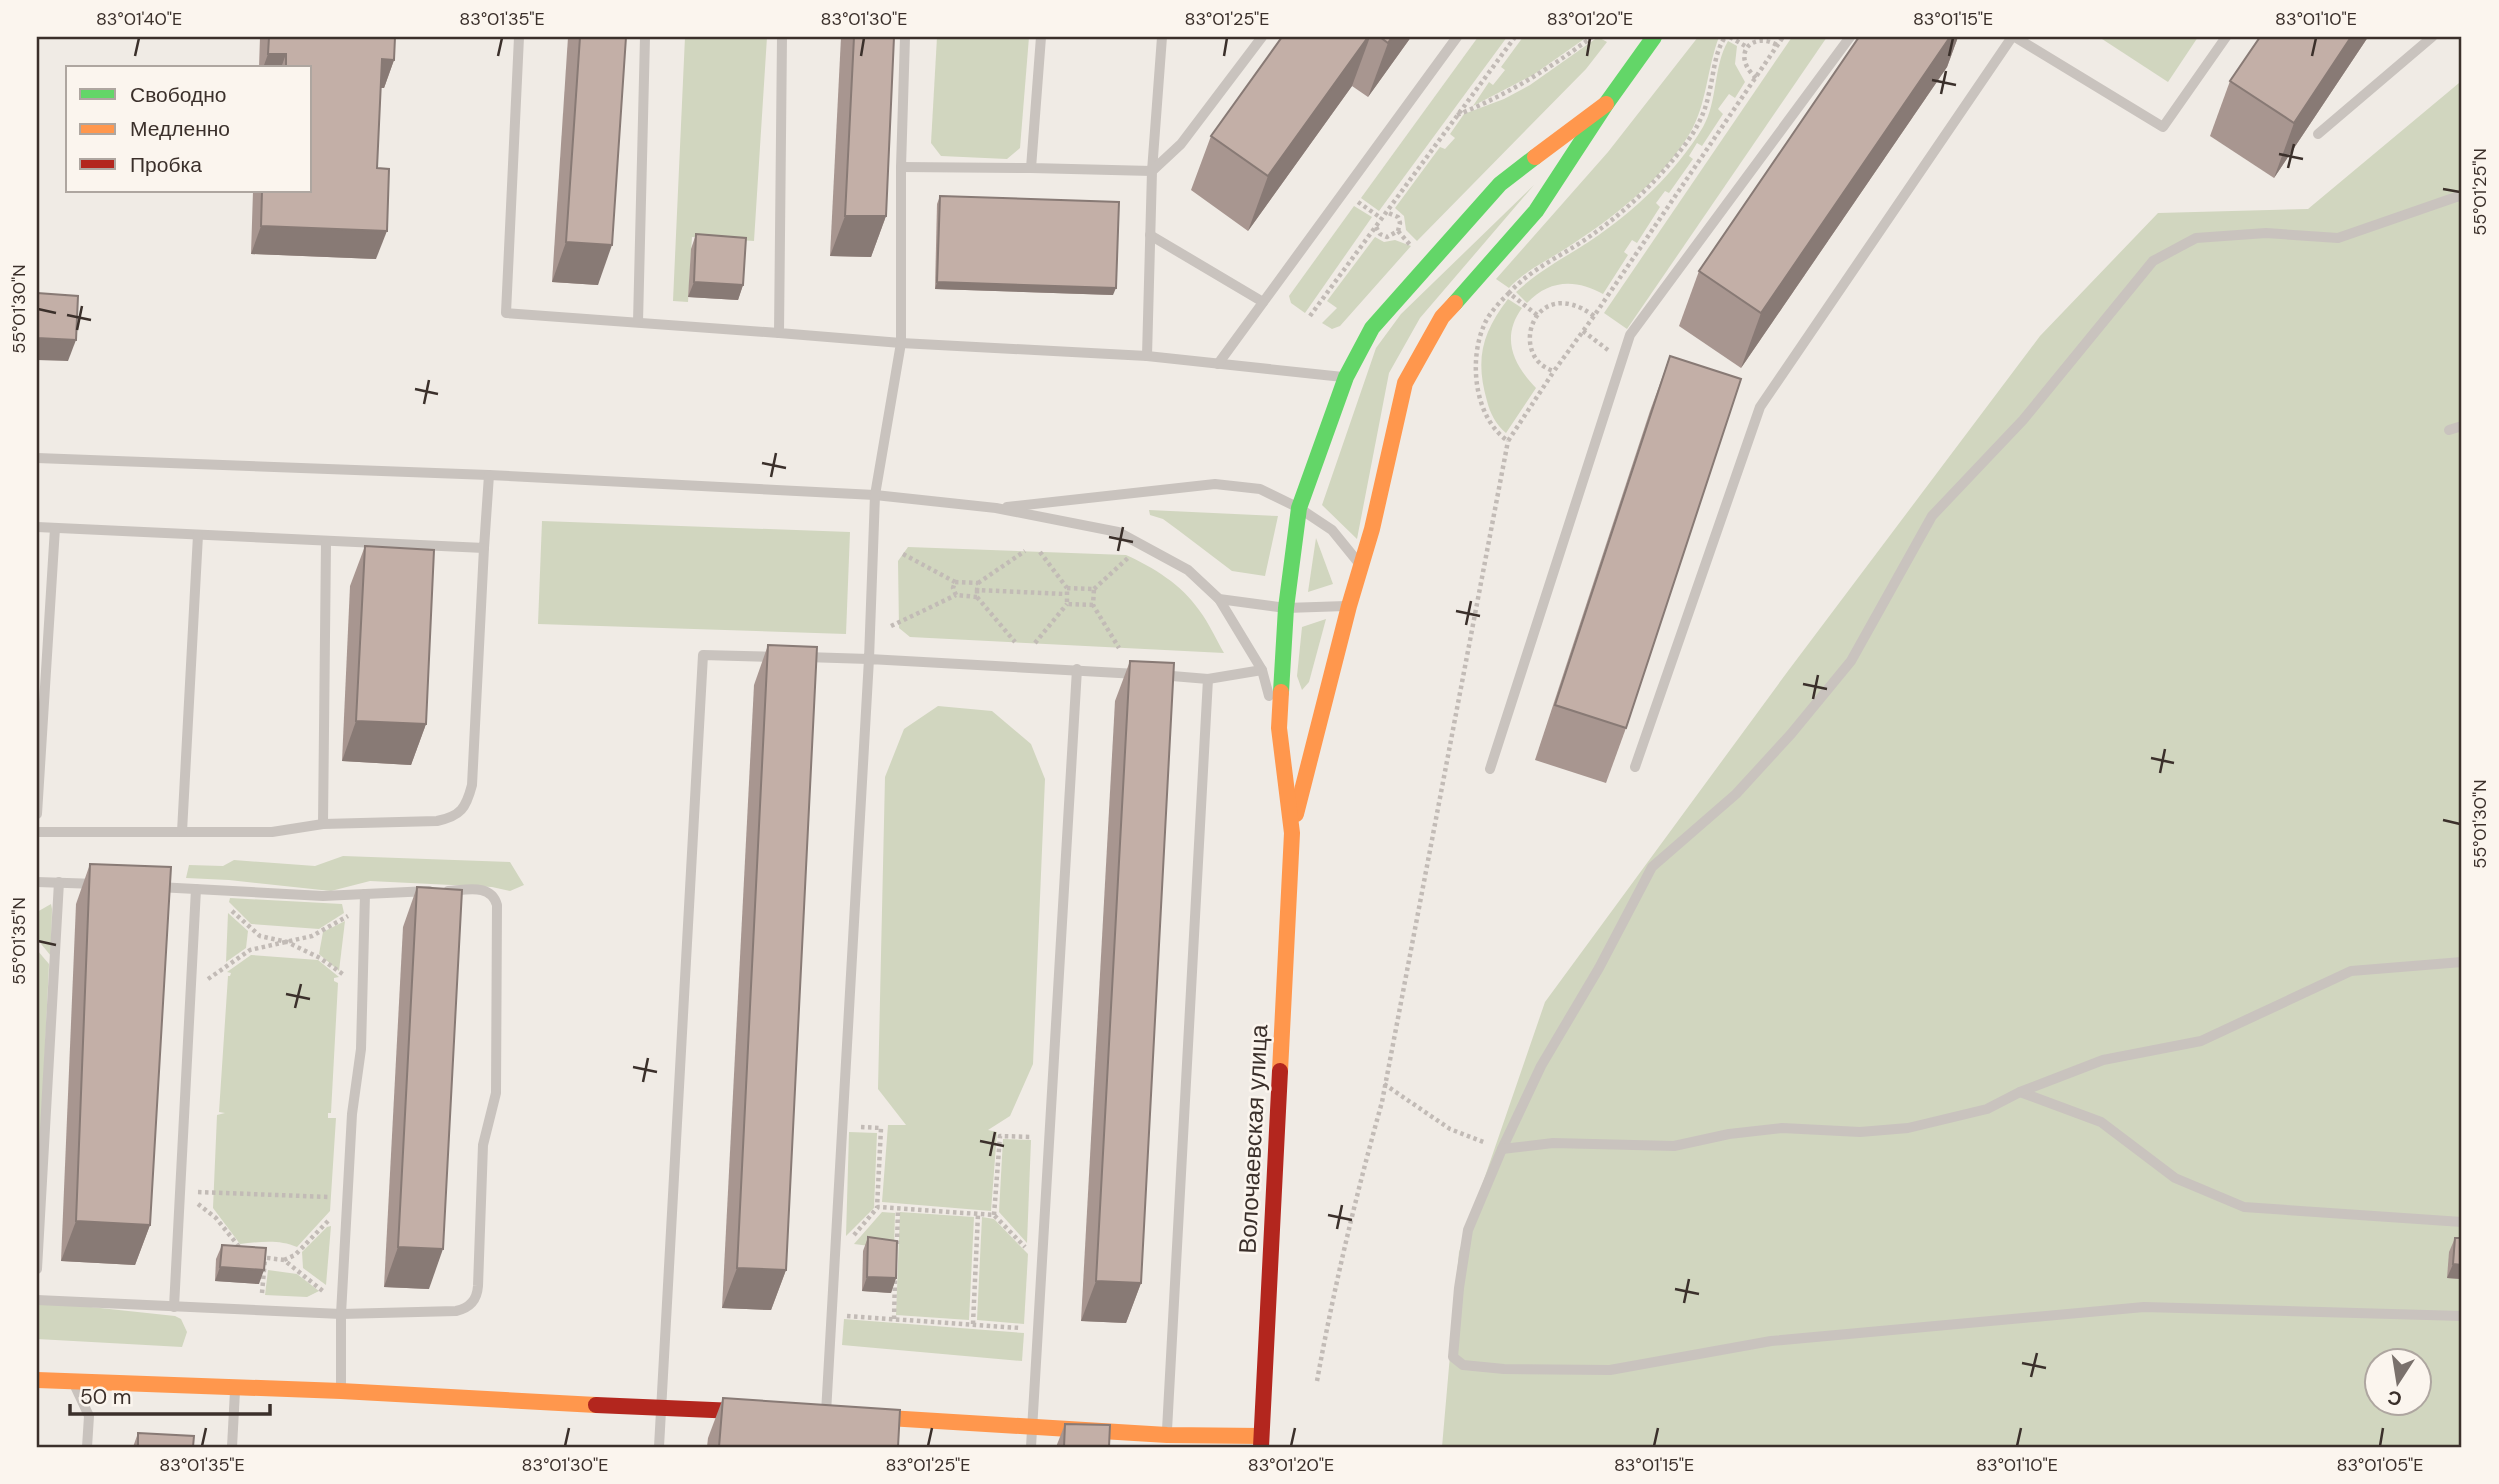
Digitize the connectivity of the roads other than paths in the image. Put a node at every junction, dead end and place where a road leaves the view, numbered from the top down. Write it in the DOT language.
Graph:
graph roads {
  1 [pos="519,37"];
  2 [pos="645,37"];
  3 [pos="782,37"];
  4 [pos="905,37"];
  5 [pos="1041,37"];
  6 [pos="1161,37"];
  7 [pos="1262,37"];
  8 [pos="1457,37"];
  9 [pos="1654,37"];
  10 [pos="1850,37"];
  11 [pos="2014,37"];
  12 [pos="2226,37"];
  13 [pos="2431,37"];
  14 [pos="1606,104"];
  15 [pos="2318,134"];
  16 [pos="901,167"];
  17 [pos="1031,168"];
  18 [pos="1152,171"];
  19 [pos="2462,195"];
  20 [pos="1150,235"];
  21 [pos="1263,303"];
  22 [pos="638,322"];
  23 [pos="779,333"];
  24 [pos="901,343"];
  25 [pos="1147,356"];
  26 [pos="1218,363"];
  27 [pos="1346,377"];
  28 [pos="2462,426"];
  29 [pos="2449,430"];
  30 [pos="37,458"];
  31 [pos="489,475"];
  32 [pos="875,495"];
  33 [pos="996,508"];
  34 [pos="1299,508"];
  35 [pos="37,527"];
  36 [pos="55,528"];
  37 [pos="198,535"];
  38 [pos="326,542"];
  39 [pos="484,548"];
  40 [pos="1362,567"];
  41 [pos="1219,599"];
  42 [pos="1349,606"];
  43 [pos="1286,608"];
  44 [pos="786,657"];
  45 [pos="800,657"];
  46 [pos="869,659"];
  47 [pos="1077,669"];
  48 [pos="1262,670"];
  49 [pos="1208,679"];
  50 [pos="1279,728"];
  51 [pos="1634,767"];
  52 [pos="1490,769"];
  53 [pos="37,814"];
  54 [pos="323,824"];
  55 [pos="37,832"];
  56 [pos="182,832"];
  57 [pos="1292,832"];
  58 [pos="37,882"];
  59 [pos="58,882"];
  60 [pos="113,885"];
  61 [pos="141,887"];
  62 [pos="195,889"];
  63 [pos="365,894"];
  64 [pos="2462,962"];
  65 [pos="2020,1093"];
  66 [pos="1502,1149"];
  67 [pos="2462,1222"];
  68 [pos="37,1269"];
  69 [pos="37,1300"];
  70 [pos="174,1307"];
  71 [pos="341,1314"];
  72 [pos="2462,1316"];
  73 [pos="37,1380"];
  74 [pos="73,1382"];
  75 [pos="235,1389"];
  76 [pos="341,1391"];
  77 [pos="660,1409"];
  78 [pos="771,1412"];
  79 [pos="819,1413"];
  80 [pos="1032,1426"];
  81 [pos="1166,1441"];
  82 [pos="1261,1442"];
  83 [pos="88,1447"];
  84 [pos="232,1447"];
  85 [pos="659,1447"];
  86 [pos="1031,1447"];
  1 -- 22 [label="lane"];
  2 -- 22 [label="lane"];
  3 -- 23 [label="lane"];
  4 -- 16 [label="lane"];
  5 -- 17 [label="lane"];
  6 -- 18 [label="lane"];
  7 -- 18 [label="lane"];
  8 -- 21 [label="lane"];
  9 -- 14 [label="street"];
  10 -- 52 [label="lane"];
  11 -- 12 [label="lane"];
  11 -- 51 [label="lane"];
  13 -- 15 [label="lane"];
  14 -- 27 [label="street, Волочаевская улица"];
  14 -- 40 [label="street, Волочаевская улица"];
  16 -- 17 [label="lane"];
  16 -- 24 [label="lane"];
  17 -- 18 [label="lane"];
  18 -- 20 [label="lane"];
  19 -- 66 [label="lane"];
  20 -- 21 [label="lane"];
  20 -- 25 [label="lane"];
  21 -- 26 [label="lane"];
  22 -- 23 [label="lane"];
  23 -- 24 [label="lane"];
  24 -- 25 [label="lane"];
  24 -- 32 [label="lane"];
  25 -- 26 [label="lane"];
  26 -- 27 [label="lane"];
  27 -- 34 [label="street, Волочаевская улица"];
  28 -- 29 [label="lane"];
  30 -- 31 [label="lane"];
  31 -- 32 [label="lane"];
  31 -- 39 [label="lane"];
  32 -- 33 [label="lane"];
  32 -- 46 [label="lane"];
  33 -- 34 [label="lane"];
  33 -- 41 [label="lane"];
  34 -- 40 [label="lane"];
  34 -- 43 [label="street, Волочаевская улица"];
  35 -- 36 [label="lane"];
  36 -- 37 [label="lane"];
  36 -- 53 [label="lane"];
  37 -- 38 [label="lane"];
  37 -- 56 [label="lane"];
  38 -- 39 [label="lane"];
  38 -- 54 [label="lane"];
  39 -- 54 [label="lane"];
  40 -- 42 [label="street, Волочаевская улица"];
  41 -- 43 [label="lane"];
  41 -- 48 [label="lane"];
  42 -- 43 [label="lane"];
  42 -- 57 [label="street, Волочаевская улица"];
  43 -- 50 [label="street, Волочаевская улица"];
  44 -- 77 [label="lane"];
  45 -- 46 [label="lane"];
  46 -- 47 [label="lane"];
  46 -- 79 [label="lane"];
  47 -- 49 [label="lane"];
  47 -- 80 [label="lane"];
  48 -- 49 [label="lane"];
  48 -- 50 [label="lane"];
  49 -- 81 [label="lane"];
  50 -- 57 [label="street, Волочаевская улица"];
  54 -- 56 [label="lane"];
  55 -- 56 [label="lane"];
  57 -- 82 [label="street, Волочаевская улица"];
  58 -- 59 [label="lane"];
  59 -- 60 [label="lane"];
  59 -- 68 [label="lane"];
  61 -- 62 [label="lane"];
  62 -- 63 [label="lane"];
  62 -- 70 [label="lane"];
  63 -- 71 [label="lane"];
  63 -- 71 [label="lane"];
  64 -- 65 [label="lane"];
  65 -- 66 [label="lane"];
  65 -- 67 [label="lane"];
  66 -- 72 [label="lane"];
  69 -- 70 [label="lane"];
  70 -- 71 [label="lane"];
  71 -- 76 [label="lane"];
  73 -- 74 [label="street"];
  74 -- 75 [label="street"];
  74 -- 83 [label="lane"];
  75 -- 76 [label="street"];
  75 -- 84 [label="lane"];
  76 -- 77 [label="street"];
  77 -- 78 [label="street"];
  77 -- 85 [label="lane"];
  79 -- 80 [label="street"];
  80 -- 81 [label="street"];
  80 -- 86 [label="lane"];
  81 -- 82 [label="street"];
}
